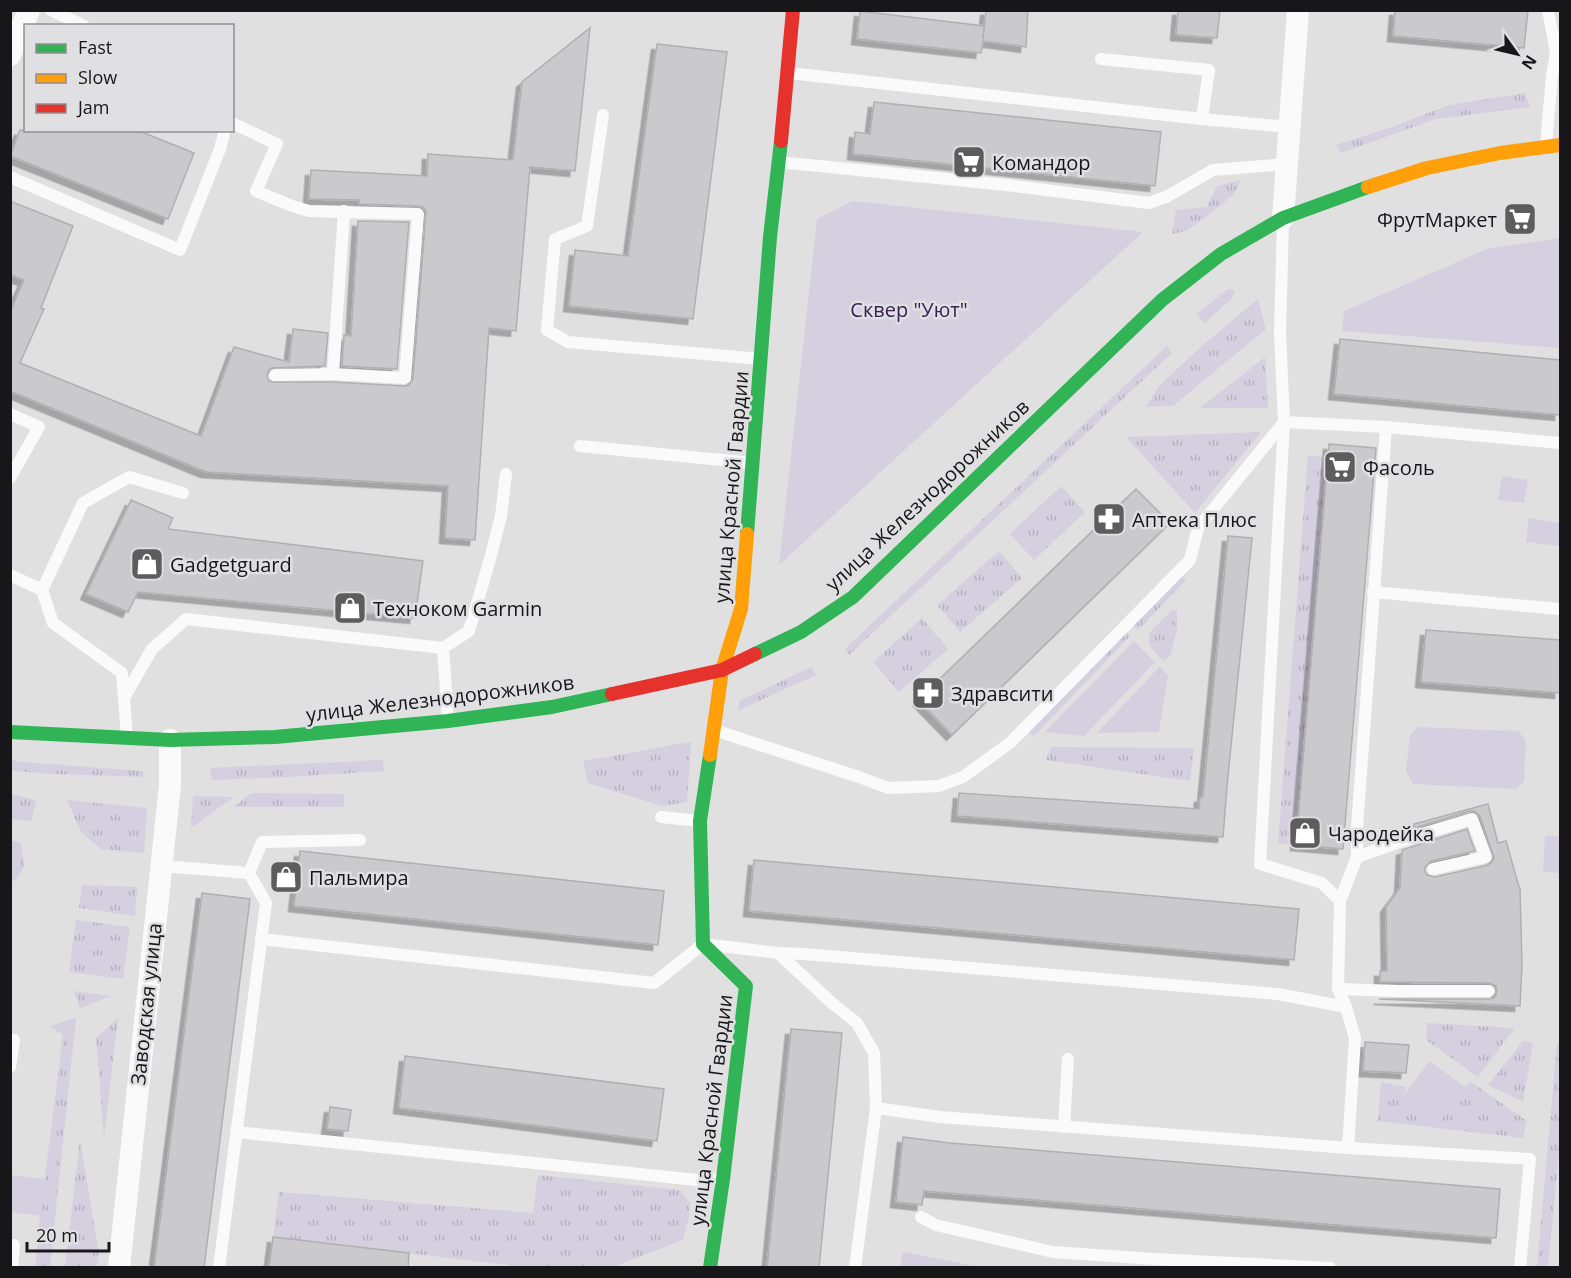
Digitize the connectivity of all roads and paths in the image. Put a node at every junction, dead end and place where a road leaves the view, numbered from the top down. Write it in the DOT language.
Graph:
graph roads {
  1 [pos="29,10"];
  2 [pos="51,10"];
  3 [pos="793,10"];
  4 [pos="1298,10"];
  5 [pos="1548,10"];
  6 [pos="80,24"];
  7 [pos="10,56"];
  8 [pos="1101,59"];
  9 [pos="788,72"];
  10 [pos="603,115"];
  11 [pos="1202,119"];
  12 [pos="234,124"];
  13 [pos="1289,127"];
  14 [pos="224,132"];
  15 [pos="1553,146"];
  16 [pos="779,162"];
  17 [pos="1286,164"];
  18 [pos="10,177"];
  19 [pos="344,211"];
  20 [pos="1283,218"];
  21 [pos="761,359"];
  22 [pos="333,374"];
  23 [pos="275,375"];
  24 [pos="10,414"];
  25 [pos="1284,422"];
  26 [pos="1386,427"];
  27 [pos="1560,443"];
  28 [pos="580,446"];
  29 [pos="752,463"];
  30 [pos="506,474"];
  31 [pos="10,478"];
  32 [pos="183,493"];
  33 [pos="10,575"];
  34 [pos="42,590"];
  35 [pos="1373,592"];
  36 [pos="1560,609"];
  37 [pos="443,648"];
  38 [pos="722,670"];
  39 [pos="124,698"];
  40 [pos="448,720"];
  41 [pos="713,729"];
  42 [pos="10,732"];
  43 [pos="127,738"];
  44 [pos="170,740"];
  45 [pos="661,818"];
  46 [pos="700,821"];
  47 [pos="360,840"];
  48 [pos="1357,857"];
  49 [pos="161,866"];
  50 [pos="1433,869"];
  51 [pos="249,873"];
  52 [pos="1340,901"];
  53 [pos="261,939"];
  54 [pos="703,944"];
  55 [pos="778,953"];
  56 [pos="1338,989"];
  57 [pos="1489,991"];
  58 [pos="1346,1007"];
  59 [pos="10,1040"];
  60 [pos="1068,1059"];
  61 [pos="10,1068"];
  62 [pos="876,1108"];
  63 [pos="1064,1126"];
  64 [pos="236,1132"];
  65 [pos="1348,1148"];
  66 [pos="723,1179"];
  67 [pos="921,1217"];
  68 [pos="14,1245"];
  69 [pos="12,1268"];
  70 [pos="119,1268"];
  71 [pos="219,1268"];
  72 [pos="710,1268"];
  73 [pos="855,1268"];
  74 [pos="1330,1268"];
  75 [pos="1520,1268"];
  1 -- 7 [label="street"];
  2 -- 6 [label="lane"];
  3 -- 9 [label="street, улица Красной Гвардии"];
  4 -- 13 [label="street"];
  5 -- 15 [label="lane"];
  8 -- 11 [label="lane"];
  9 -- 11 [label="lane"];
  9 -- 16 [label="street, улица Красной Гвардии"];
  10 -- 21 [label="lane"];
  11 -- 13 [label="lane"];
  12 -- 19 [label="lane"];
  13 -- 17 [label="street"];
  14 -- 18 [label="lane"];
  15 -- 20 [label="street, улица Железнодорожников"];
  16 -- 17 [label="lane"];
  16 -- 21 [label="street, улица Красной Гвардии"];
  17 -- 20 [label="street"];
  19 -- 22 [label="lane"];
  19 -- 22 [label="lane"];
  20 -- 25 [label="lane"];
  20 -- 38 [label="street, улица Железнодорожников"];
  21 -- 29 [label="street, улица Красной Гвардии"];
  22 -- 23 [label="lane"];
  24 -- 31 [label="lane"];
  25 -- 26 [label="lane"];
  25 -- 41 [label="lane"];
  25 -- 52 [label="lane"];
  26 -- 27 [label="lane"];
  26 -- 35 [label="lane"];
  28 -- 29 [label="lane"];
  29 -- 38 [label="street, улица Красной Гвардии"];
  30 -- 37 [label="lane"];
  32 -- 34 [label="lane"];
  33 -- 34 [label="lane"];
  34 -- 39 [label="lane"];
  35 -- 36 [label="lane"];
  35 -- 48 [label="lane"];
  37 -- 39 [label="lane"];
  37 -- 40 [label="lane"];
  38 -- 40 [label="street, улица Железнодорожников"];
  38 -- 41 [label="street, улица Красной Гвардии"];
  39 -- 43 [label="lane"];
  40 -- 44 [label="street, улица Железнодорожников"];
  41 -- 46 [label="street, улица Красной Гвардии"];
  42 -- 43 [label="street, улица Железнодорожников"];
  43 -- 44 [label="street, улица Железнодорожников"];
  44 -- 49 [label="street, Заводская улица"];
  45 -- 46 [label="lane"];
  46 -- 54 [label="street, улица Красной Гвардии"];
  47 -- 51 [label="lane"];
  48 -- 50 [label="lane"];
  48 -- 52 [label="lane"];
  49 -- 51 [label="lane"];
  49 -- 70 [label="street, Заводская улица"];
  51 -- 53 [label="lane"];
  52 -- 56 [label="lane"];
  53 -- 54 [label="lane"];
  53 -- 64 [label="lane"];
  54 -- 55 [label="lane"];
  54 -- 66 [label="street, улица Красной Гвардии"];
  55 -- 58 [label="lane"];
  55 -- 62 [label="lane"];
  56 -- 57 [label="lane"];
  56 -- 58 [label="lane"];
  58 -- 65 [label="lane"];
  59 -- 61 [label="lane"];
  60 -- 63 [label="lane"];
  62 -- 63 [label="lane"];
  62 -- 73 [label="lane"];
  63 -- 65 [label="lane"];
  64 -- 66 [label="lane"];
  64 -- 71 [label="lane"];
  65 -- 75 [label="lane"];
  66 -- 72 [label="street, улица Красной Гвардии"];
  67 -- 74 [label="lane"];
  68 -- 69 [label="lane"];
}
